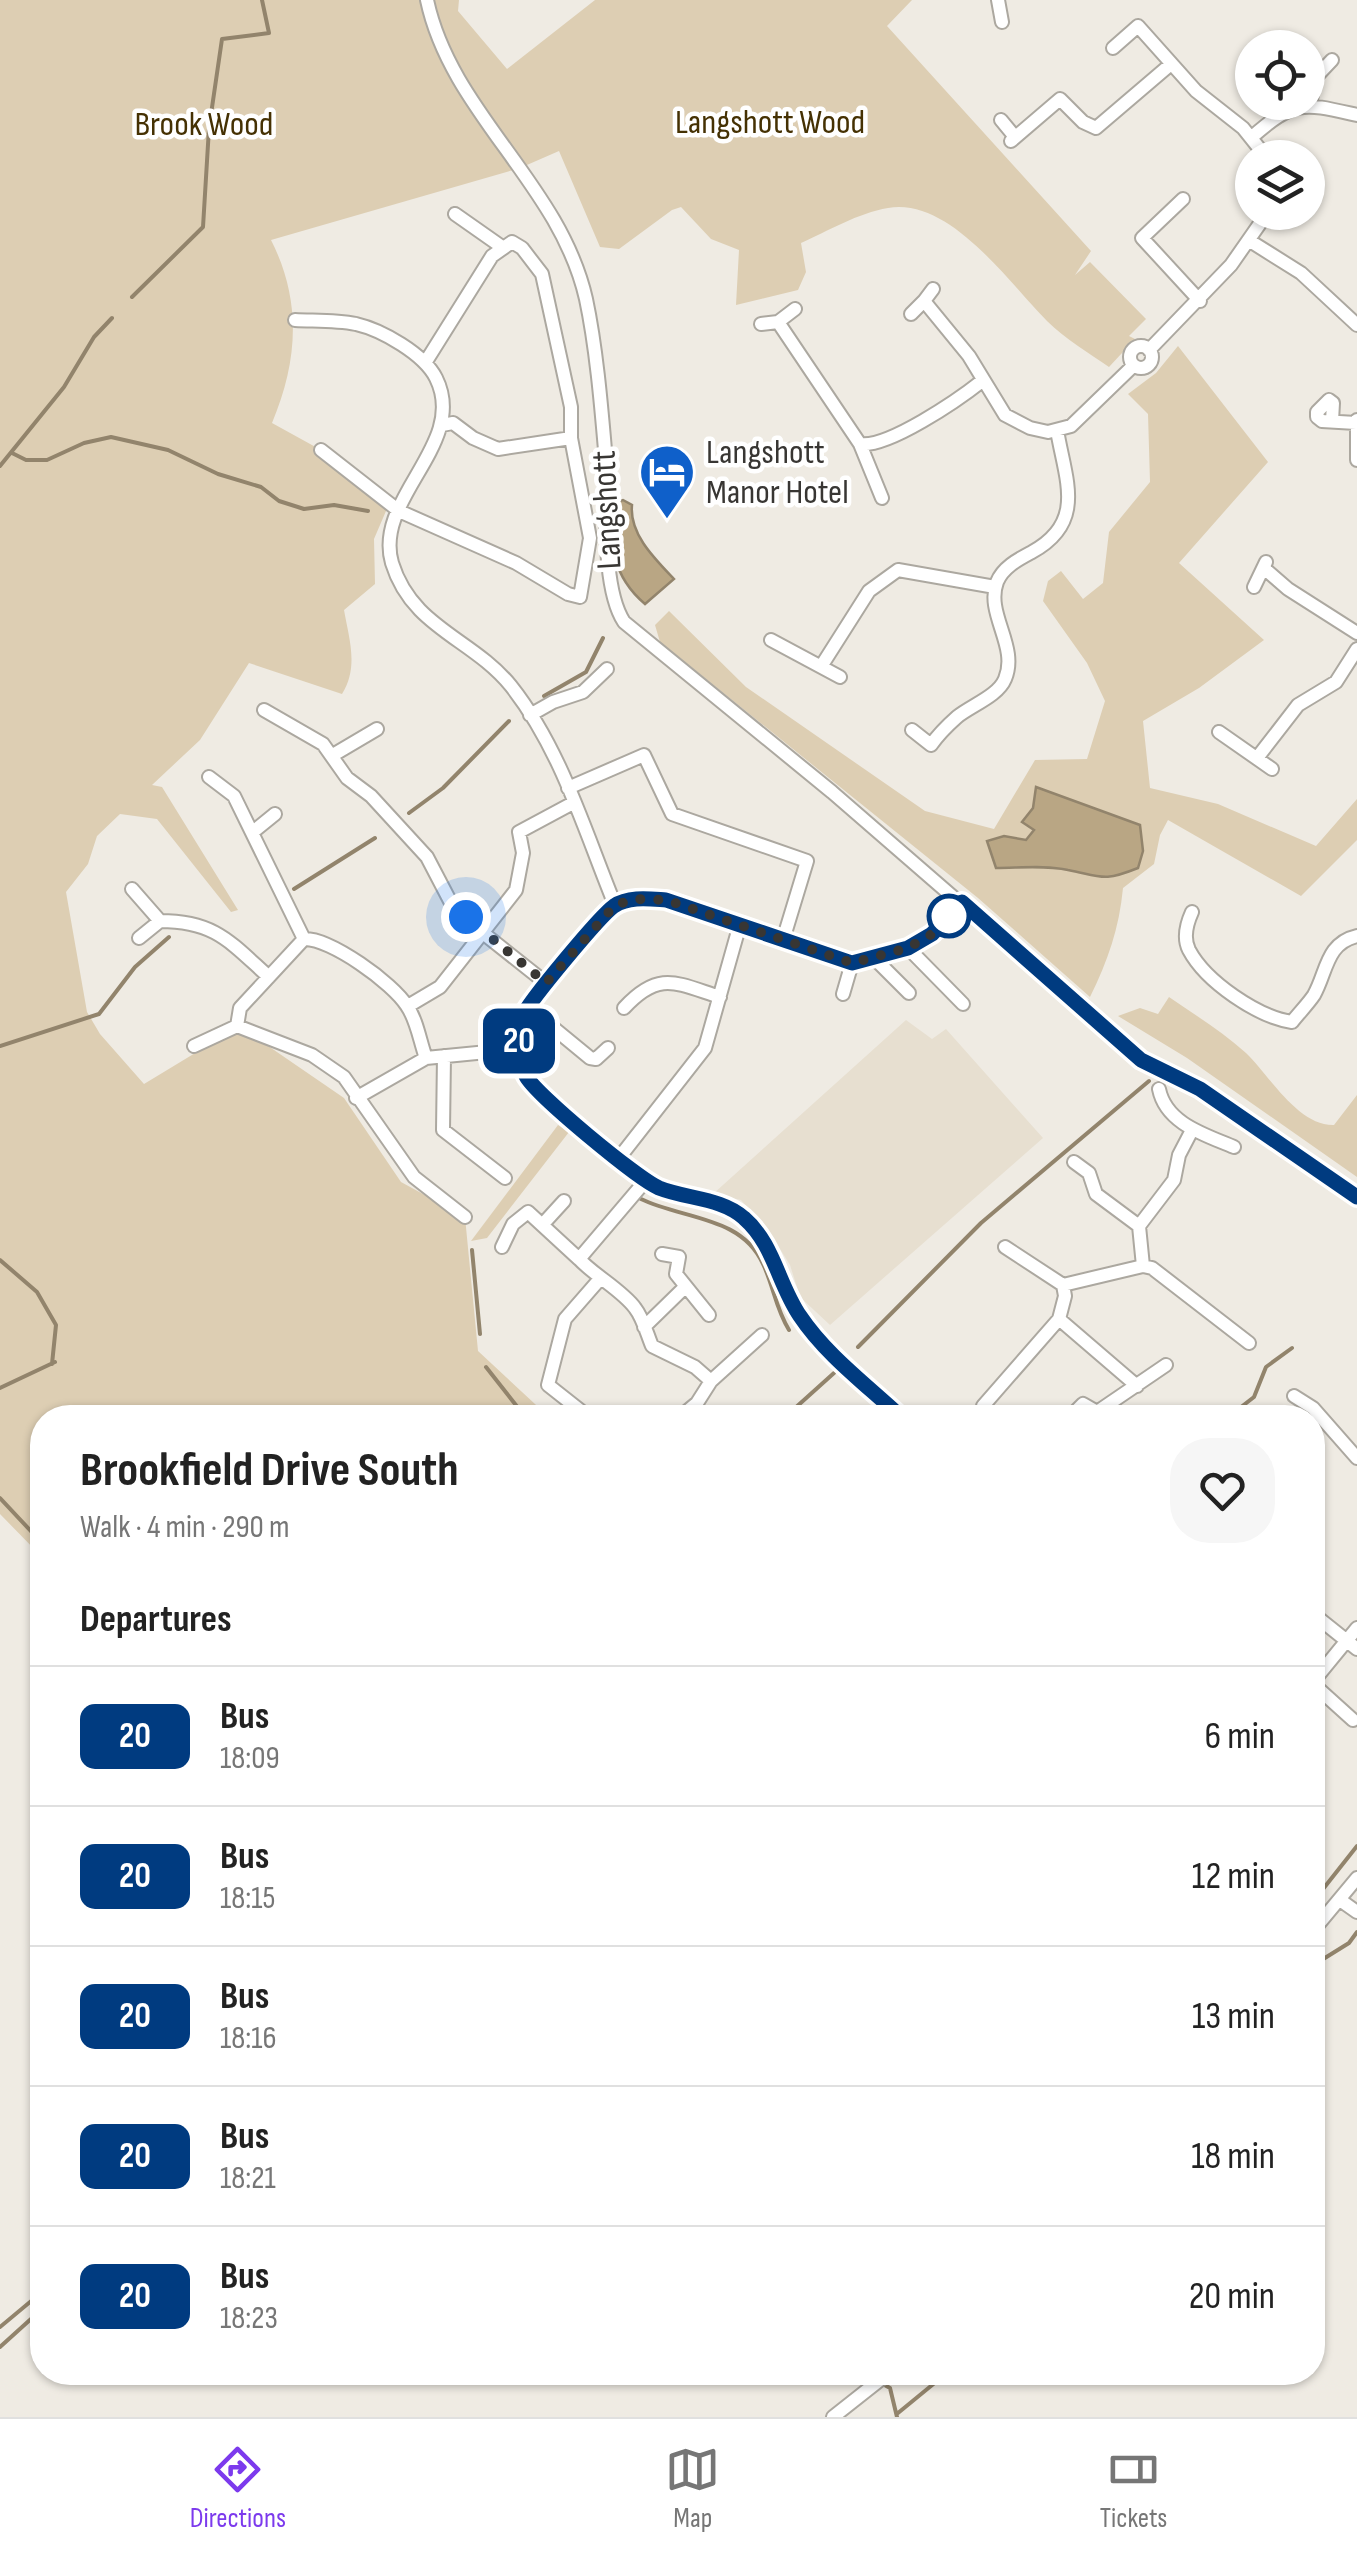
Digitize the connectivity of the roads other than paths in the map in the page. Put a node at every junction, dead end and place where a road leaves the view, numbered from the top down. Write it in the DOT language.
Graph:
graph roads {
  1 [pos="427,0"];
  2 [pos="998,0"];
  3 [pos="1002,22"];
  4 [pos="1113,48"];
  5 [pos="1332,60"];
  6 [pos="1171,64"];
  7 [pos="1325,67"];
  8 [pos="1325,108"];
  9 [pos="1357,115"];
  10 [pos="1001,120"];
  11 [pos="1274,120"];
  12 [pos="1252,137"];
  13 [pos="1254,140"];
  14 [pos="1183,200"];
  15 [pos="455,214"];
  16 [pos="1257,230"];
  17 [pos="1250,241"];
  18 [pos="502,247"];
  19 [pos="933,289"];
  20 [pos="1200,301"];
  21 [pos="924,302"];
  22 [pos="795,309"];
  23 [pos="911,314"];
  24 [pos="295,320"];
  25 [pos="778,322"];
  26 [pos="762,324"];
  27 [pos="1357,325"];
  28 [pos="425,363"];
  29 [pos="982,381"];
  30 [pos="1332,421"];
  31 [pos="1356,422"];
  32 [pos="442,425"];
  33 [pos="1056,430"];
  34 [pos="572,438"];
  35 [pos="865,445"];
  36 [pos="321,450"];
  37 [pos="1357,460"];
  38 [pos="882,498"];
  39 [pos="398,511"];
  40 [pos="996,587"];
  41 [pos="1254,587"];
  42 [pos="1357,633"];
  43 [pos="771,640"];
  44 [pos="1357,648"];
  45 [pos="822,665"];
  46 [pos="608,669"];
  47 [pos="840,677"];
  48 [pos="264,710"];
  49 [pos="530,715"];
  50 [pos="376,729"];
  51 [pos="912,730"];
  52 [pos="1219,732"];
  53 [pos="332,756"];
  54 [pos="1258,758"];
  55 [pos="1272,769"];
  56 [pos="208,777"];
  57 [pos="568,788"];
  58 [pos="574,803"];
  59 [pos="275,814"];
  60 [pos="254,831"];
  61 [pos="132,889"];
  62 [pos="615,905"];
  63 [pos="1192,912"];
  64 [pos="160,921"];
  65 [pos="740,924"];
  66 [pos="483,934"];
  67 [pos="932,934"];
  68 [pos="1357,936"];
  69 [pos="139,938"];
  70 [pos="304,940"];
  71 [pos="783,940"];
  72 [pos="908,948"];
  73 [pos="871,960"];
  74 [pos="852,963"];
  75 [pos="269,977"];
  76 [pos="546,983"];
  77 [pos="909,993"];
  78 [pos="844,994"];
  79 [pos="720,997"];
  80 [pos="963,1004"];
  81 [pos="408,1006"];
  82 [pos="528,1007"];
  83 [pos="624,1008"];
  84 [pos="238,1026"];
  85 [pos="194,1046"];
  86 [pos="608,1048"];
  87 [pos="518,1049"];
  88 [pos="444,1056"];
  89 [pos="426,1058"];
  90 [pos="1159,1089"];
  91 [pos="356,1098"];
  92 [pos="1191,1132"];
  93 [pos="1234,1147"];
  94 [pos="619,1158"];
  95 [pos="1074,1162"];
  96 [pos="506,1178"];
  97 [pos="646,1180"];
  98 [pos="1357,1196"];
  99 [pos="564,1201"];
  100 [pos="464,1217"];
  101 [pos="543,1224"];
  102 [pos="1139,1226"];
  103 [pos="502,1247"];
  104 [pos="1005,1247"];
  105 [pos="662,1254"];
  106 [pos="579,1259"];
  107 [pos="1144,1266"];
  108 [pos="599,1280"];
  109 [pos="1063,1285"];
  110 [pos="685,1287"];
  111 [pos="549,1314"];
  112 [pos="709,1315"];
  113 [pos="1058,1319"];
  114 [pos="565,1320"];
  115 [pos="644,1327"];
  116 [pos="762,1335"];
  117 [pos="1249,1343"];
  118 [pos="1166,1365"];
  119 [pos="711,1381"];
  120 [pos="1137,1386"];
  121 [pos="1294,1396"];
  122 [pos="575,1405"];
  123 [pos="693,1405"];
  124 [pos="888,1405"];
  125 [pos="984,1405"];
  126 [pos="1108,1405"];
  127 [pos="1302,1405"];
  128 [pos="1325,1428"];
  129 [pos="1357,1458"];
  130 [pos="1325,1623"];
  131 [pos="1357,1628"];
  132 [pos="1352,1645"];
  133 [pos="1325,1671"];
  134 [pos="1325,1694"];
  135 [pos="1354,1720"];
  136 [pos="1357,1878"];
  137 [pos="1350,1907"];
  138 [pos="1325,1923"];
  139 [pos="872,2385"];
  140 [pos="832,2417"];
  1 -- 98 [label="street, Langshott"];
  2 -- 3 [label="street"];
  4 -- 6 [label="street"];
  5 -- 7 [label="street"];
  6 -- 10 [label="street"];
  6 -- 12 [label="street"];
  8 -- 9 [label="street"];
  11 -- 12 [label="street"];
  12 -- 13 [label="street"];
  14 -- 20 [label="street"];
  15 -- 18 [label="street"];
  16 -- 17 [label="street"];
  17 -- 20 [label="street"];
  17 -- 27 [label="street"];
  18 -- 28 [label="street"];
  18 -- 34 [label="street"];
  19 -- 21 [label="street"];
  20 -- 33 [label="street"];
  21 -- 23 [label="street"];
  21 -- 29 [label="street"];
  22 -- 25 [label="street"];
  24 -- 28 [label="street"];
  25 -- 26 [label="street"];
  25 -- 35 [label="street"];
  28 -- 32 [label="street"];
  29 -- 33 [label="street"];
  29 -- 35 [label="street"];
  30 -- 31 [label="street"];
  31 -- 37 [label="street"];
  32 -- 34 [label="street"];
  32 -- 39 [label="street"];
  33 -- 40 [label="street"];
  34 -- 39 [label="street"];
  35 -- 38 [label="street"];
  36 -- 39 [label="street"];
  39 -- 49 [label="street"];
  40 -- 45 [label="street"];
  40 -- 51 [label="street"];
  41 -- 42 [label="street"];
  43 -- 45 [label="street"];
  44 -- 54 [label="street"];
  45 -- 47 [label="street"];
  46 -- 49 [label="street"];
  48 -- 53 [label="street"];
  49 -- 57 [label="street"];
  50 -- 53 [label="street"];
  52 -- 54 [label="street"];
  53 -- 66 [label="street"];
  54 -- 55 [label="street"];
  56 -- 60 [label="street"];
  57 -- 58 [label="street"];
  57 -- 71 [label="street"];
  58 -- 62 [label="street"];
  58 -- 66 [label="street"];
  59 -- 60 [label="street"];
  60 -- 70 [label="street"];
  61 -- 64 [label="street"];
  62 -- 65 [label="street"];
  62 -- 76 [label="street"];
  63 -- 68 [label="street"];
  64 -- 69 [label="street"];
  64 -- 75 [label="street"];
  65 -- 71 [label="street"];
  65 -- 79 [label="street"];
  66 -- 76 [label="street"];
  66 -- 81 [label="street"];
  67 -- 72 [label="street"];
  70 -- 75 [label="street"];
  70 -- 81 [label="street"];
  71 -- 74 [label="street"];
  72 -- 73 [label="street"];
  72 -- 80 [label="street"];
  73 -- 74 [label="street"];
  73 -- 77 [label="street"];
  74 -- 78 [label="street"];
  75 -- 84 [label="street"];
  76 -- 82 [label="street"];
  79 -- 83 [label="street"];
  79 -- 94 [label="street"];
  81 -- 89 [label="street"];
  82 -- 86 [label="street"];
  82 -- 87 [label="street"];
  84 -- 85 [label="street"];
  84 -- 91 [label="street"];
  87 -- 88 [label="street"];
  87 -- 94 [label="street"];
  88 -- 89 [label="street"];
  88 -- 96 [label="street"];
  89 -- 91 [label="street"];
  90 -- 92 [label="street"];
  91 -- 100 [label="street"];
  92 -- 93 [label="street"];
  92 -- 102 [label="street"];
  94 -- 97 [label="street"];
  95 -- 102 [label="street"];
  97 -- 106 [label="street"];
  97 -- 124 [label="street"];
  99 -- 101 [label="street"];
  101 -- 103 [label="street"];
  101 -- 106 [label="street"];
  102 -- 107 [label="street"];
  104 -- 109 [label="street"];
  105 -- 110 [label="street"];
  106 -- 108 [label="street"];
  107 -- 109 [label="street"];
  107 -- 117 [label="street"];
  108 -- 114 [label="street"];
  108 -- 115 [label="street"];
  109 -- 113 [label="street"];
  110 -- 112 [label="street"];
  110 -- 115 [label="street"];
  111 -- 114 [label="street"];
  113 -- 120 [label="street"];
  113 -- 125 [label="street"];
  114 -- 122 [label="street"];
  115 -- 119 [label="street"];
  116 -- 119 [label="street"];
  118 -- 120 [label="street"];
  119 -- 123 [label="street"];
  120 -- 126 [label="street"];
  121 -- 127 [label="street"];
  128 -- 129 [label="street"];
  130 -- 132 [label="street"];
  131 -- 132 [label="street"];
  132 -- 133 [label="street"];
  134 -- 135 [label="street"];
  136 -- 137 [label="street"];
  137 -- 138 [label="street"];
  139 -- 140 [label="street"];
}
